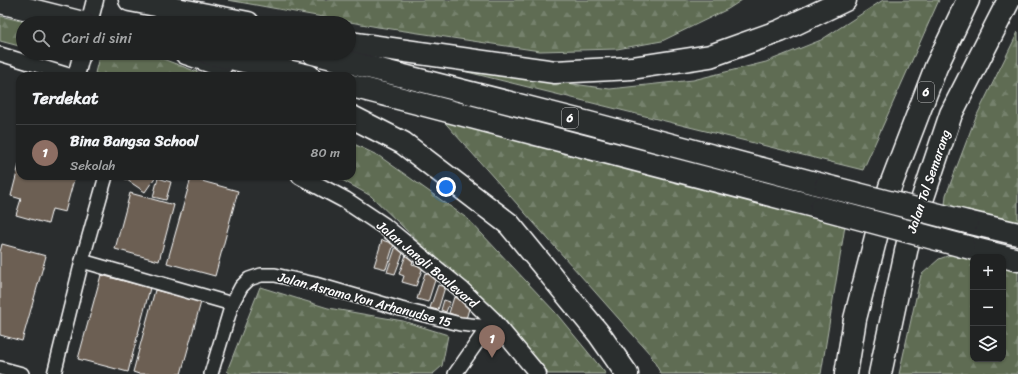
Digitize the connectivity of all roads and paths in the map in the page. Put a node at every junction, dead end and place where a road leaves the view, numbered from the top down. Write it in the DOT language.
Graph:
graph roads {
  1 [pos="95,0"];
  2 [pos="112,0"];
  3 [pos="130,0"];
  4 [pos="845,0"];
  5 [pos="968,0"];
  6 [pos="1009,0"];
  7 [pos="0,2"];
  8 [pos="56,16"];
  9 [pos="91,16"];
  10 [pos="173,16"];
  11 [pos="212,16"];
  12 [pos="356,44"];
  13 [pos="0,54"];
  14 [pos="16,59"];
  15 [pos="20,60"];
  16 [pos="80,60"];
  17 [pos="206,60"];
  18 [pos="239,60"];
  19 [pos="341,60"];
  20 [pos="59,72"];
  21 [pos="77,72"];
  22 [pos="241,72"];
  23 [pos="291,72"];
  24 [pos="356,87"];
  25 [pos="356,120"];
  26 [pos="105,180"];
  27 [pos="308,180"];
  28 [pos="1018,234"];
  29 [pos="1018,260"];
  30 [pos="82,261"];
  31 [pos="232,304"];
  32 [pos="491,323"];
  33 [pos="0,368"];
  34 [pos="22,374"];
  35 [pos="54,374"];
  36 [pos="211,374"];
  37 [pos="455,374"];
  38 [pos="538,374"];
  39 [pos="627,374"];
  40 [pos="846,374"];
  41 [pos="880,374"];
  1 -- 9 [label="street"];
  2 -- 10 [label="highway"];
  3 -- 11 [label="highway"];
  4 -- 12 [label="highway"];
  5 -- 40 [label="highway, 6"];
  6 -- 41 [label="highway, Jalan Tol Semarang"];
  7 -- 8 [label="highway"];
  13 -- 14 [label="street"];
  15 -- 20 [label="street"];
  16 -- 21 [label="street"];
  17 -- 22 [label="highway"];
  18 -- 23 [label="highway"];
  19 -- 28 [label="highway, 6, bridge"];
  24 -- 29 [label="highway, 6, bridge"];
  25 -- 39 [label="highway"];
  26 -- 30 [label="street"];
  27 -- 32 [label="street, Jalan Jangli Boulevard"];
  30 -- 31 [label="street"];
  30 -- 35 [label="street"];
  31 -- 32 [label="street, Jalan Asrama Yon Arhanudse 15"];
  31 -- 36 [label="street, Jalan Asrama Yon Arhanudse 15"];
  32 -- 37 [label="street"];
  32 -- 38 [label="street, Jalan Jangli Boulevard"];
  33 -- 34 [label="street"];
}
